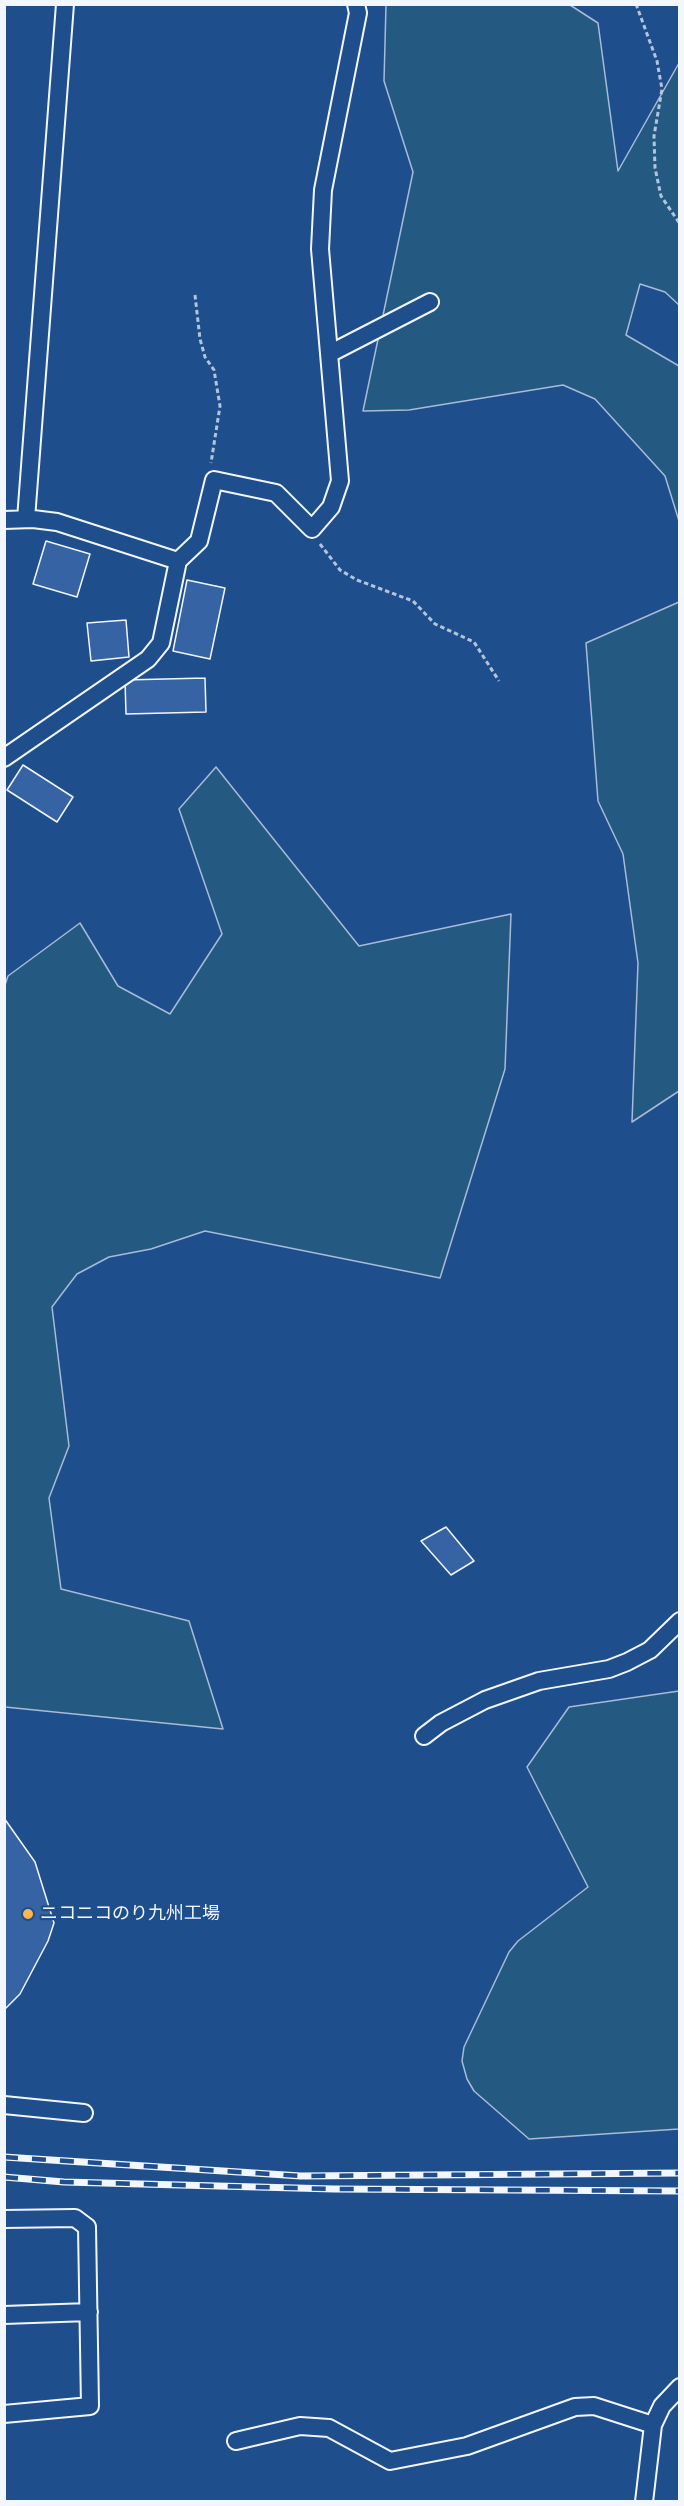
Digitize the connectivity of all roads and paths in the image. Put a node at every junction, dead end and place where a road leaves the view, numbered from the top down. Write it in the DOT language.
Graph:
graph roads {
  1 [pos="65,4"];
  2 [pos="356,4"];
  3 [pos="636,4"];
  4 [pos="680,224"];
  5 [pos="195,296"];
  6 [pos="430,302"];
  7 [pos="329,354"];
  8 [pos="214,480"];
  9 [pos="26,519"];
  10 [pos="4,520"];
  11 [pos="312,529"];
  12 [pos="178,561"];
  13 [pos="499,681"];
  14 [pos="4,758"];
  15 [pos="680,1621"];
  16 [pos="424,1736"];
  17 [pos="4,2105"];
  18 [pos="84,2113"];
  19 [pos="4,2219"];
  20 [pos="88,2312"];
  21 [pos="4,2315"];
  22 [pos="680,2387"];
  23 [pos="4,2414"];
  24 [pos="654,2426"];
  25 [pos="236,2441"];
  26 [pos="644,2502"];
  1 -- 9 [label="street"];
  2 -- 7 [label="street"];
  3 -- 4 [label="path"];
  5 -- 8 [label="path"];
  6 -- 7 [label="street"];
  7 -- 11 [label="street"];
  8 -- 11 [label="street"];
  8 -- 12 [label="street"];
  9 -- 10 [label="street"];
  9 -- 12 [label="street"];
  11 -- 13 [label="path"];
  12 -- 14 [label="street"];
  15 -- 16 [label="street"];
  17 -- 18 [label="street"];
  19 -- 20 [label="street"];
  20 -- 21 [label="street"];
  20 -- 23 [label="street"];
  22 -- 24 [label="street"];
  24 -- 25 [label="street"];
  24 -- 26 [label="street"];
}
